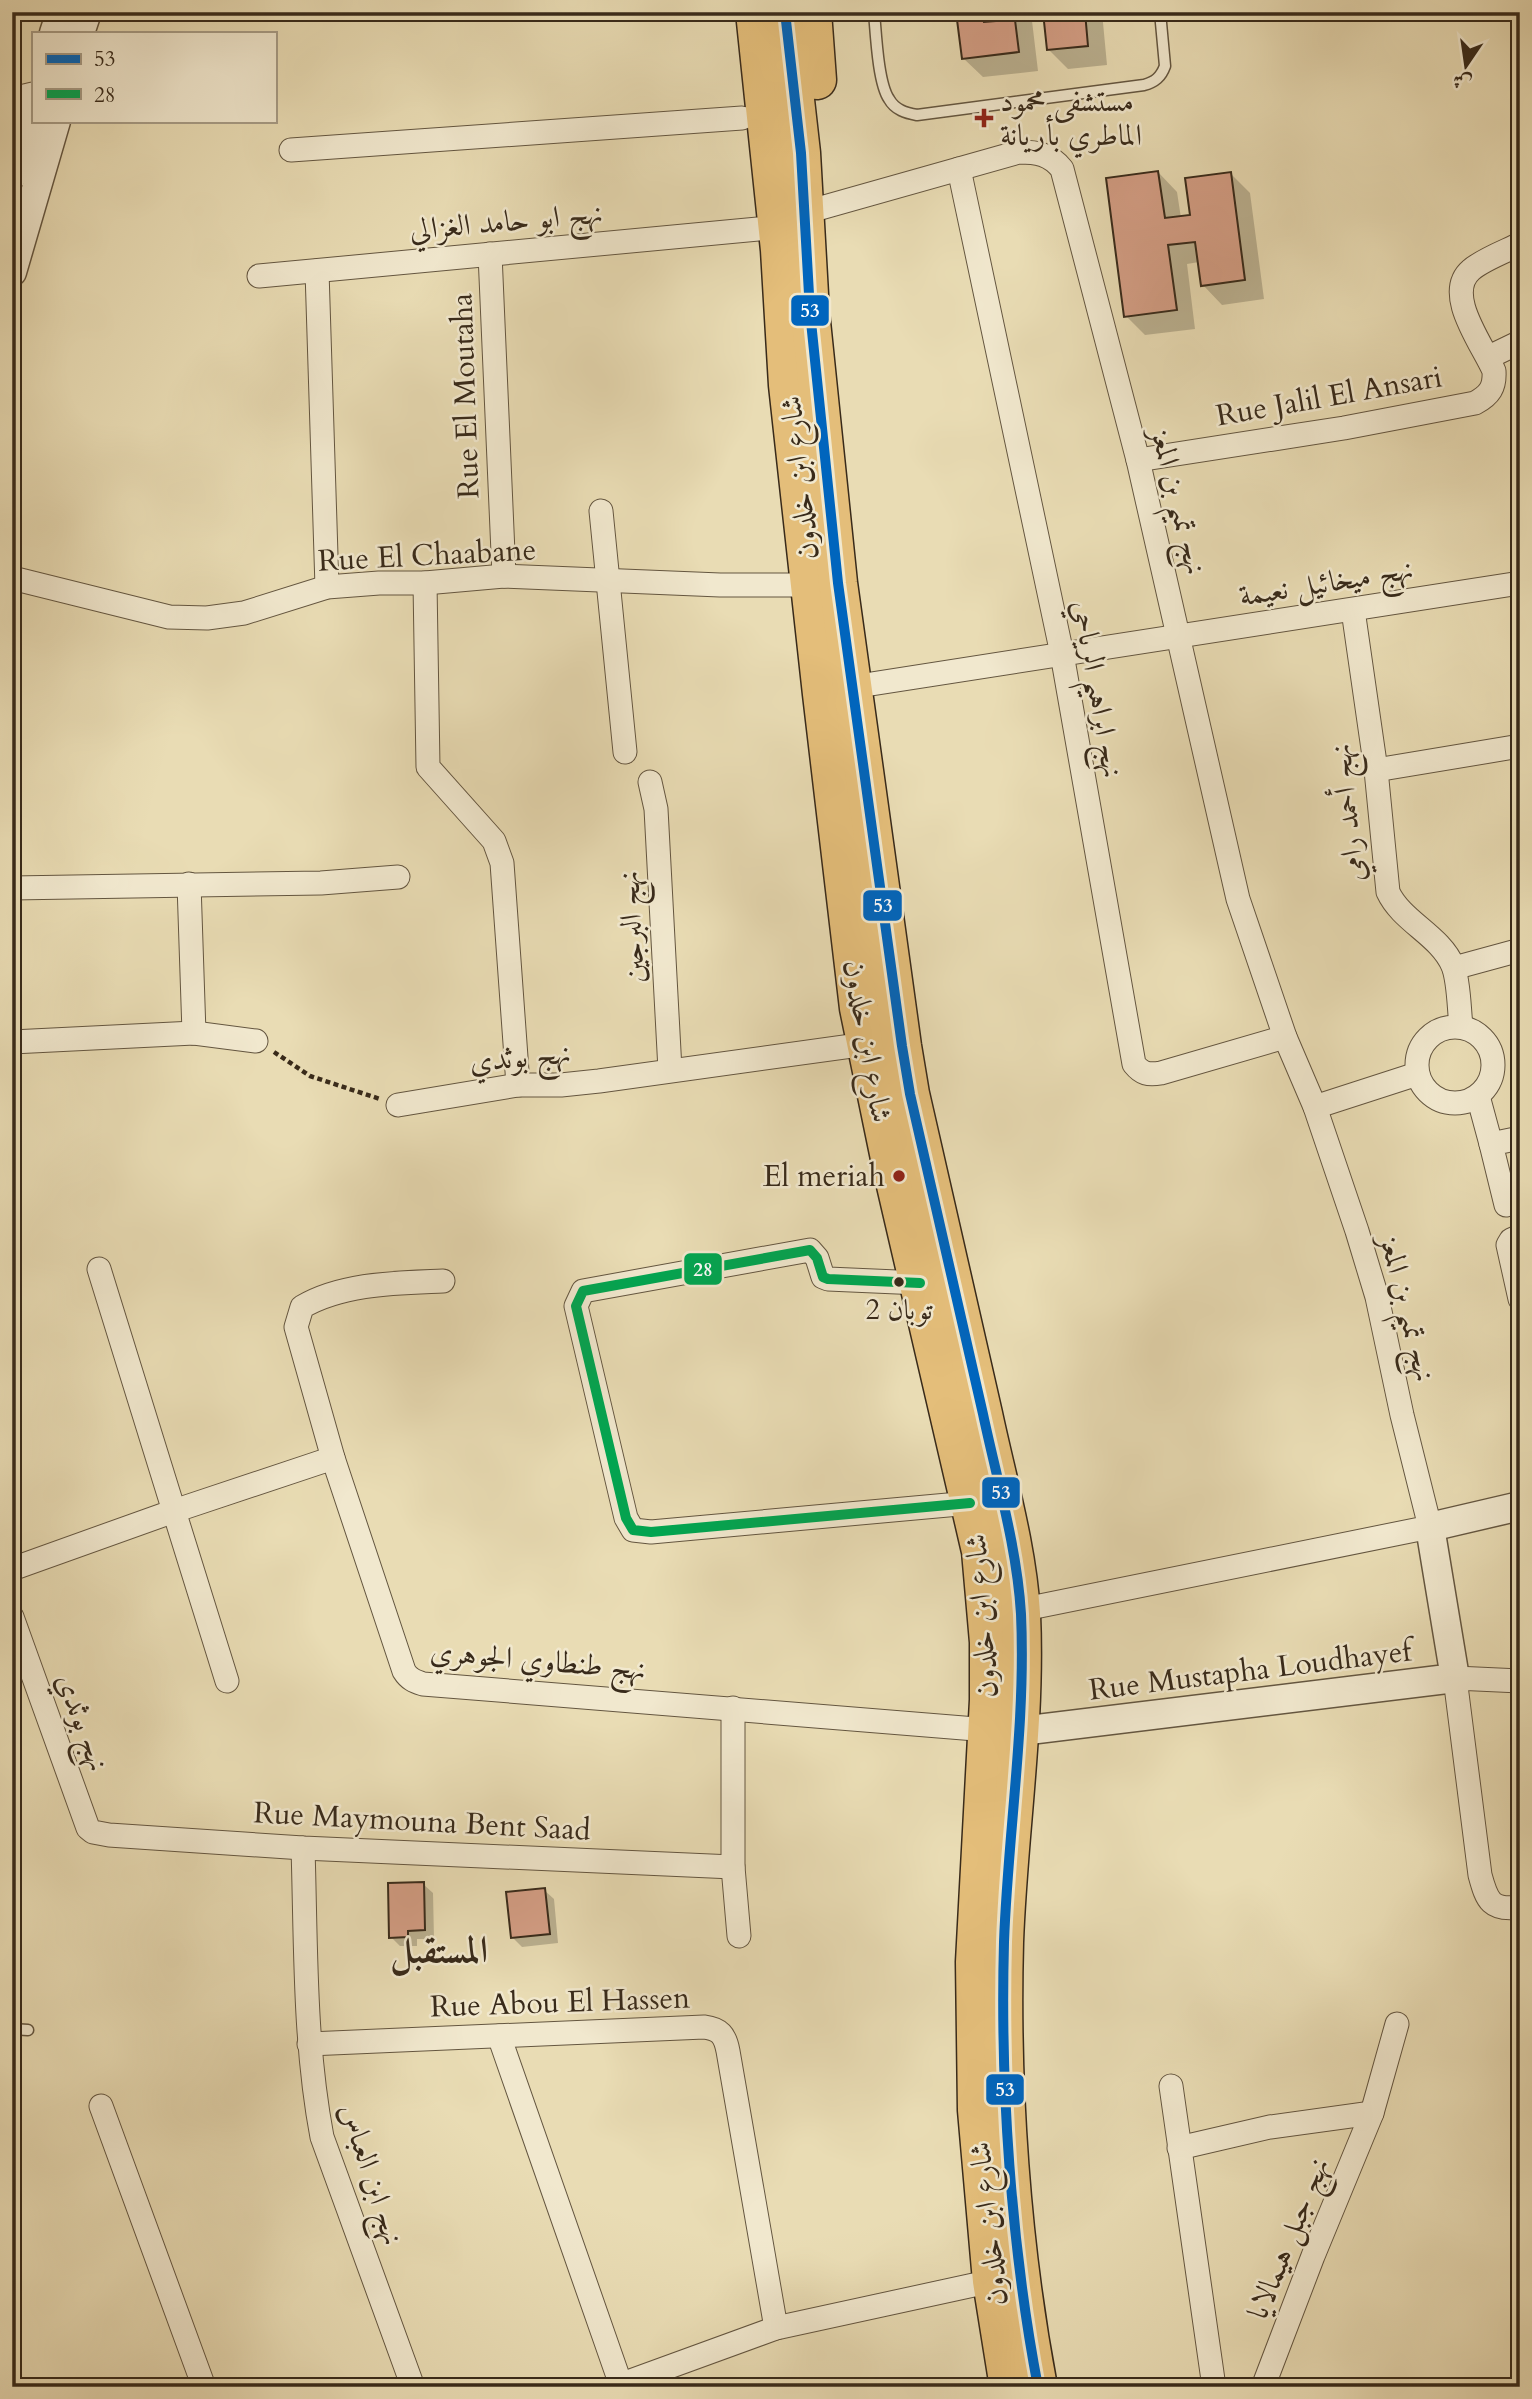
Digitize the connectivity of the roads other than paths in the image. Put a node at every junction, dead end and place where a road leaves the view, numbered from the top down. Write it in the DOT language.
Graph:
graph roads {
  1 [pos="61,12"];
  2 [pos="87,12"];
  3 [pos="729,12"];
  4 [pos="755,12"];
  5 [pos="785,12"];
  6 [pos="812,12"];
  7 [pos="874,12"];
  8 [pos="1160,12"];
  9 [pos="54,32"];
  10 [pos="80,32"];
  11 [pos="32,94"];
  12 [pos="12,99"];
  13 [pos="32,106"];
  14 [pos="742,118"];
  15 [pos="57,122"];
  16 [pos="291,150"];
  17 [pos="959,169"];
  18 [pos="12,176"];
  19 [pos="804,203"];
  20 [pos="758,229"];
  21 [pos="1520,244"];
  22 [pos="491,254"];
  23 [pos="317,271"];
  24 [pos="12,272"];
  25 [pos="260,275"];
  26 [pos="783,314"];
  27 [pos="1520,342"];
  28 [pos="1489,357"];
  29 [pos="1138,460"];
  30 [pos="601,511"];
  31 [pos="504,576"];
  32 [pos="12,578"];
  33 [pos="607,582"];
  34 [pos="425,583"];
  35 [pos="1520,583"];
  36 [pos="811,585"];
  37 [pos="327,587"];
  38 [pos="1353,610"];
  39 [pos="1179,636"];
  40 [pos="1062,654"];
  41 [pos="852,687"];
  42 [pos="1520,746"];
  43 [pos="625,752"];
  44 [pos="1376,770"];
  45 [pos="650,782"];
  46 [pos="398,877"];
  47 [pos="189,884"];
  48 [pos="12,888"];
  49 [pos="1520,950"];
  50 [pos="1454,968"];
  51 [pos="1461,1026"];
  52 [pos="194,1033"];
  53 [pos="1285,1037"];
  54 [pos="12,1041"];
  55 [pos="256,1041"];
  56 [pos="866,1044"];
  57 [pos="670,1070"];
  58 [pos="1417,1074"];
  59 [pos="518,1085"];
  60 [pos="1478,1096"];
  61 [pos="398,1105"];
  62 [pos="1315,1107"];
  63 [pos="1520,1138"];
  64 [pos="1491,1144"];
  65 [pos="1506,1205"];
  66 [pos="1520,1236"];
  67 [pos="99,1269"];
  68 [pos="443,1281"];
  69 [pos="920,1283"];
  70 [pos="1520,1299"];
  71 [pos="333,1458"];
  72 [pos="970,1503"];
  73 [pos="1520,1506"];
  74 [pos="174,1511"];
  75 [pos="1430,1527"];
  76 [pos="12,1569"];
  77 [pos="1020,1610"];
  78 [pos="12,1617"];
  79 [pos="1455,1678"];
  80 [pos="227,1681"];
  81 [pos="1520,1681"];
  82 [pos="733,1708"];
  83 [pos="1005,1731"];
  84 [pos="108,1835"];
  85 [pos="303,1848"];
  86 [pos="733,1867"];
  87 [pos="1520,1907"];
  88 [pos="740,1936"];
  89 [pos="1397,2024"];
  90 [pos="12,2029"];
  91 [pos="28,2030"];
  92 [pos="499,2036"];
  93 [pos="309,2045"];
  94 [pos="1171,2086"];
  95 [pos="101,2106"];
  96 [pos="1372,2113"];
  97 [pos="1179,2148"];
  98 [pos="992,2281"];
  99 [pos="776,2328"];
  100 [pos="1010,2385"];
  101 [pos="618,2386"];
  102 [pos="204,2387"];
  103 [pos="413,2387"];
  104 [pos="1214,2387"];
  105 [pos="1263,2387"];
  1 -- 9 [label="street"];
  2 -- 10 [label="street"];
  3 -- 14 [label="highway"];
  4 -- 26 [label="highway"];
  5 -- 19 [label="highway"];
  6 -- 19 [label="highway"];
  7 -- 8 [label="lane"];
  11 -- 12 [label="street"];
  13 -- 18 [label="street"];
  14 -- 16 [label="street"];
  14 -- 20 [label="highway"];
  15 -- 24 [label="street"];
  17 -- 19 [label="street, نهج تميم بن المعز"];
  17 -- 29 [label="street, نهج تميم بن المعز"];
  17 -- 40 [label="street, نهج ابراهيم الرياحي"];
  19 -- 41 [label="highway, شارع ابن خلدون"];
  20 -- 22 [label="street, نهج ابو حامد الغزالي"];
  20 -- 26 [label="highway"];
  21 -- 28 [label="street"];
  22 -- 23 [label="street, نهج ابو حامد الغزالي"];
  22 -- 31 [label="street, Rue El Moutaha"];
  23 -- 25 [label="street, نهج ابو حامد الغزالي"];
  23 -- 37 [label="street"];
  26 -- 36 [label="highway, شارع ابن خلدون"];
  27 -- 28 [label="street"];
  28 -- 29 [label="street, Rue Jalil El Ansari"];
  29 -- 39 [label="street, نهج تميم بن المعز"];
  30 -- 33 [label="street"];
  31 -- 33 [label="street, Rue El Chaabane"];
  31 -- 34 [label="street, Rue El Chaabane"];
  32 -- 37 [label="street, Rue El Chaabane"];
  33 -- 36 [label="street, Rue El Chaabane"];
  33 -- 43 [label="street"];
  34 -- 37 [label="street, Rue El Chaabane"];
  34 -- 59 [label="street"];
  35 -- 38 [label="street, نهج ميخائيل نعيمة"];
  36 -- 56 [label="highway, شارع ابن خلدون"];
  38 -- 39 [label="street, نهج ميخائيل نعيمة"];
  38 -- 44 [label="street, نهج أحمد رامي"];
  39 -- 40 [label="street, نهج ميخائيل نعيمة"];
  39 -- 53 [label="street, نهج تميم بن المعز"];
  40 -- 41 [label="street, نهج ميخائيل نعيمة"];
  40 -- 53 [label="street, نهج ابراهيم الرياحي"];
  41 -- 77 [label="highway, شارع ابن خلدون"];
  42 -- 44 [label="street"];
  44 -- 50 [label="street, نهج أحمد رامي"];
  45 -- 57 [label="street, نهج البرجين"];
  46 -- 47 [label="street"];
  47 -- 48 [label="street"];
  47 -- 52 [label="street"];
  49 -- 50 [label="street"];
  50 -- 51 [label="street, نهج أحمد رامي"];
  51 -- 58 [label="street"];
  51 -- 60 [label="street"];
  52 -- 54 [label="street"];
  52 -- 55 [label="street"];
  53 -- 62 [label="street, نهج تميم بن المعز"];
  56 -- 57 [label="street, نهج بوثدي"];
  56 -- 69 [label="highway, شارع ابن خلدون"];
  57 -- 59 [label="street, نهج بوثدي"];
  58 -- 60 [label="street"];
  58 -- 62 [label="street"];
  59 -- 61 [label="street, نهج بوثدي"];
  60 -- 64 [label="street"];
  62 -- 75 [label="street, نهج تميم بن المعز"];
  63 -- 64 [label="street"];
  64 -- 65 [label="street"];
  66 -- 70 [label="street"];
  67 -- 74 [label="street"];
  68 -- 71 [label="street"];
  69 -- 72 [label="highway, شارع ابن خلدون"];
  69 -- 72 [label="street"];
  71 -- 74 [label="street"];
  71 -- 82 [label="street, نهج طنطاوي الجوهري"];
  72 -- 83 [label="highway, شارع ابن خلدون"];
  73 -- 75 [label="street"];
  74 -- 76 [label="street"];
  74 -- 80 [label="street"];
  75 -- 77 [label="street"];
  75 -- 79 [label="street"];
  77 -- 83 [label="highway, شارع ابن خلدون"];
  78 -- 84 [label="street, نهج بوثدي"];
  79 -- 81 [label="street, Rue Mustapha Loudhayef"];
  79 -- 83 [label="street, Rue Mustapha Loudhayef"];
  79 -- 87 [label="street"];
  82 -- 83 [label="street, نهج طنطاوي الجوهري"];
  82 -- 86 [label="street"];
  83 -- 98 [label="highway, شارع ابن خلدون"];
  83 -- 100 [label="highway, شارع ابن خلدون"];
  84 -- 85 [label="street, Rue Maymouna Bent Saad"];
  85 -- 86 [label="street, Rue Maymouna Bent Saad"];
  85 -- 93 [label="street, نهج ابن العباس"];
  86 -- 88 [label="street"];
  89 -- 96 [label="street, نهج جبل هيمالايا"];
  90 -- 91 [label="lane"];
  92 -- 93 [label="street, Rue Abou El Hassen"];
  92 -- 99 [label="street, Rue Abou El Hassen"];
  92 -- 101 [label="street"];
  93 -- 103 [label="street, نهج ابن العباس"];
  94 -- 97 [label="street"];
  95 -- 102 [label="street"];
  96 -- 97 [label="street"];
  96 -- 105 [label="street, نهج جبل هيمالايا"];
  97 -- 104 [label="street"];
  98 -- 99 [label="street"];
  98 -- 100 [label="highway, شارع ابن خلدون"];
  99 -- 101 [label="street"];
}
